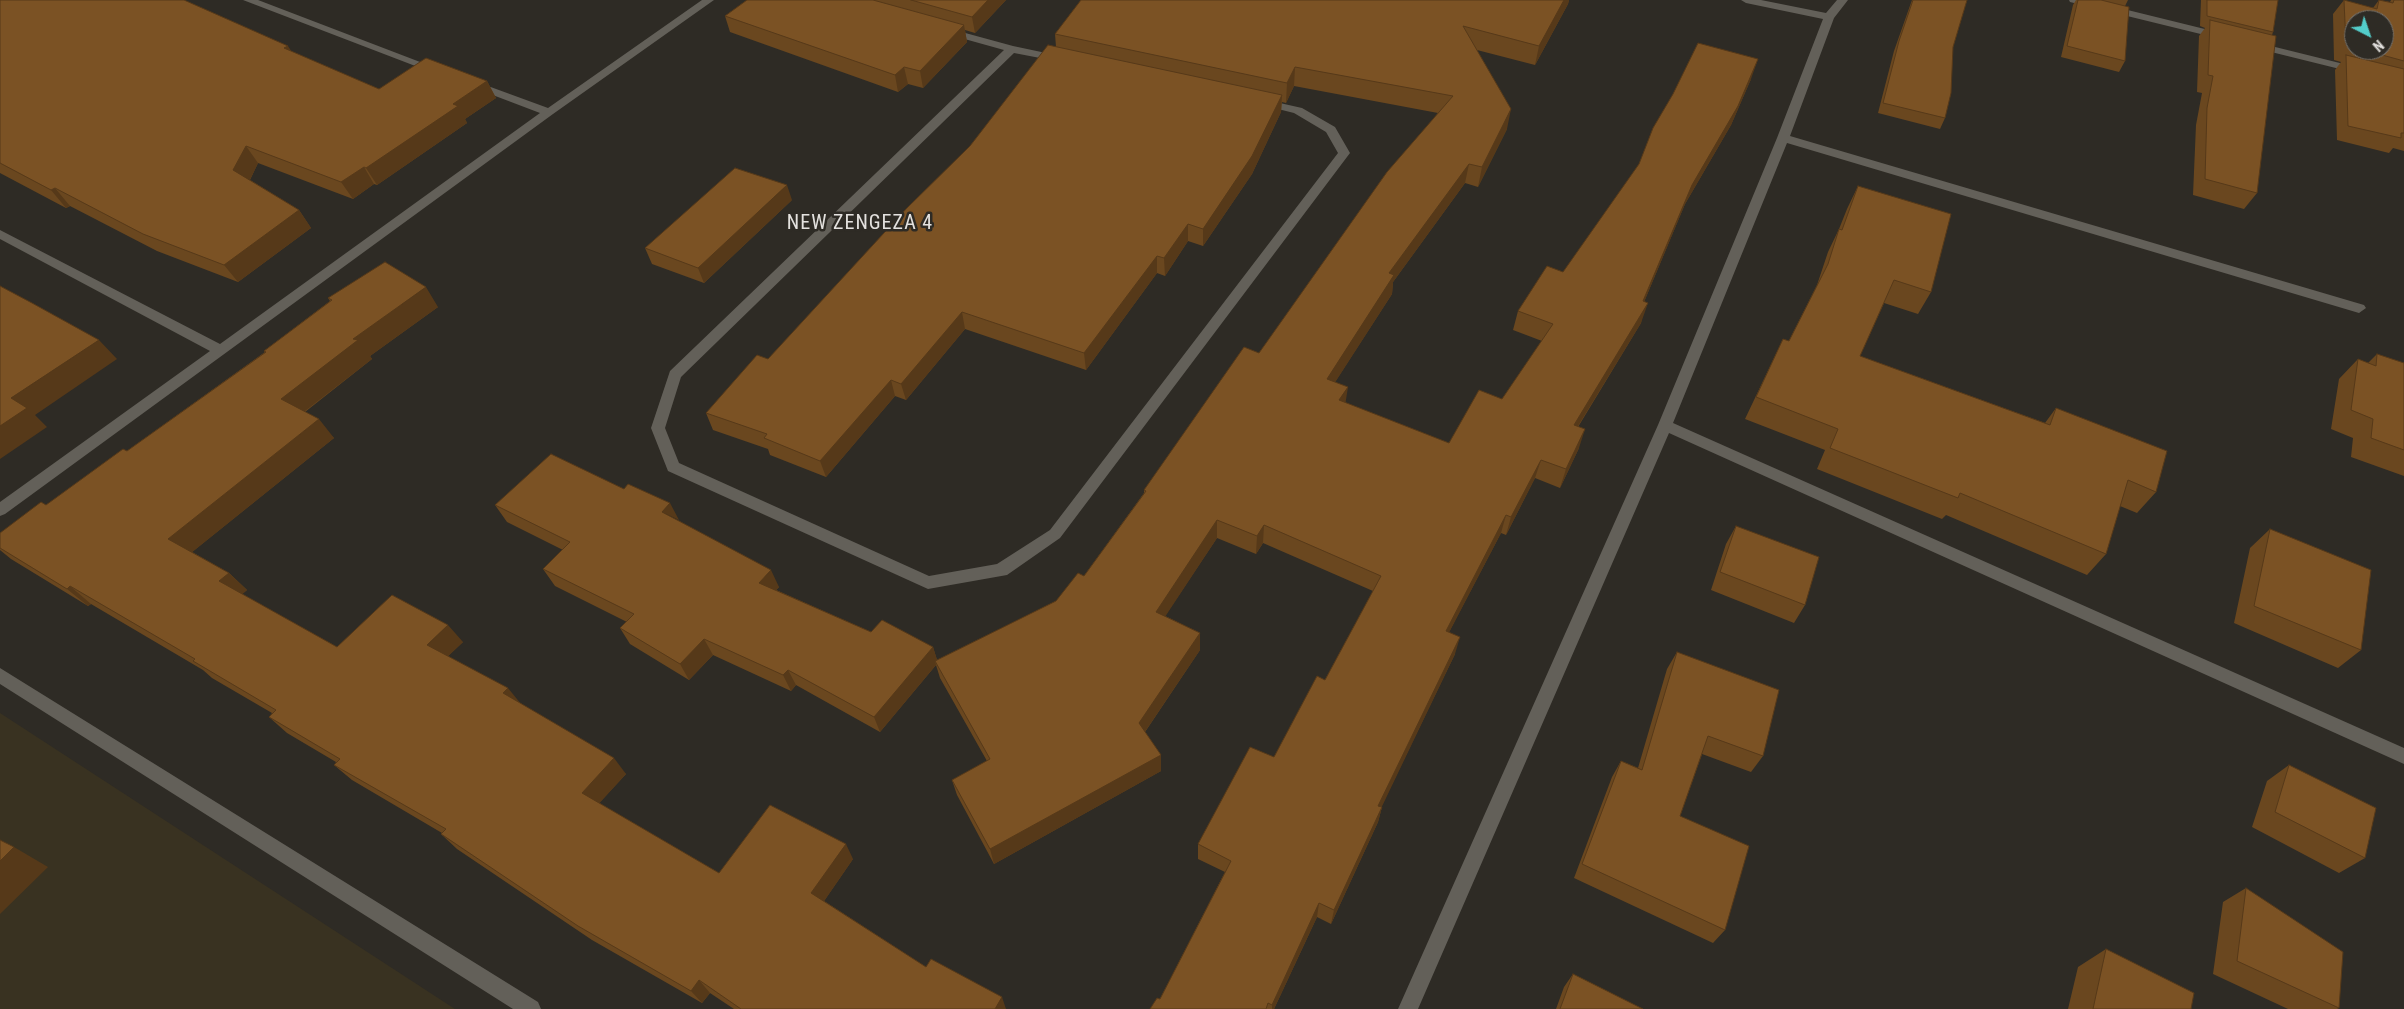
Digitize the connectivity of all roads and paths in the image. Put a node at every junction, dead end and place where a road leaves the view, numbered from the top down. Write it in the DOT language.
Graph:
graph roads {
  1 [pos="248,0"];
  2 [pos="709,0"];
  3 [pos="1746,0"];
  4 [pos="1843,0"];
  5 [pos="2074,0"];
  6 [pos="1829,17"];
  7 [pos="938,28"];
  8 [pos="1012,49"];
  9 [pos="1078,63"];
  10 [pos="2365,72"];
  11 [pos="1250,100"];
  12 [pos="549,112"];
  13 [pos="1783,138"];
  14 [pos="0,234"];
  15 [pos="2359,308"];
  16 [pos="220,350"];
  17 [pos="1665,425"];
  18 [pos="0,510"];
  19 [pos="0,675"];
  20 [pos="2404,756"];
  21 [pos="531,1009"];
  22 [pos="1408,1009"];
  1 -- 12 [label="street"];
  2 -- 12 [label="street"];
  3 -- 6 [label="street"];
  4 -- 6 [label="street"];
  5 -- 10 [label="street"];
  6 -- 13 [label="street"];
  7 -- 8 [label="street"];
  8 -- 9 [label="street"];
  8 -- 11 [label="street"];
  12 -- 16 [label="street"];
  13 -- 15 [label="street"];
  13 -- 17 [label="street"];
  14 -- 16 [label="street"];
  16 -- 18 [label="street"];
  17 -- 20 [label="street"];
  17 -- 22 [label="street"];
  19 -- 21 [label="street"];
}
